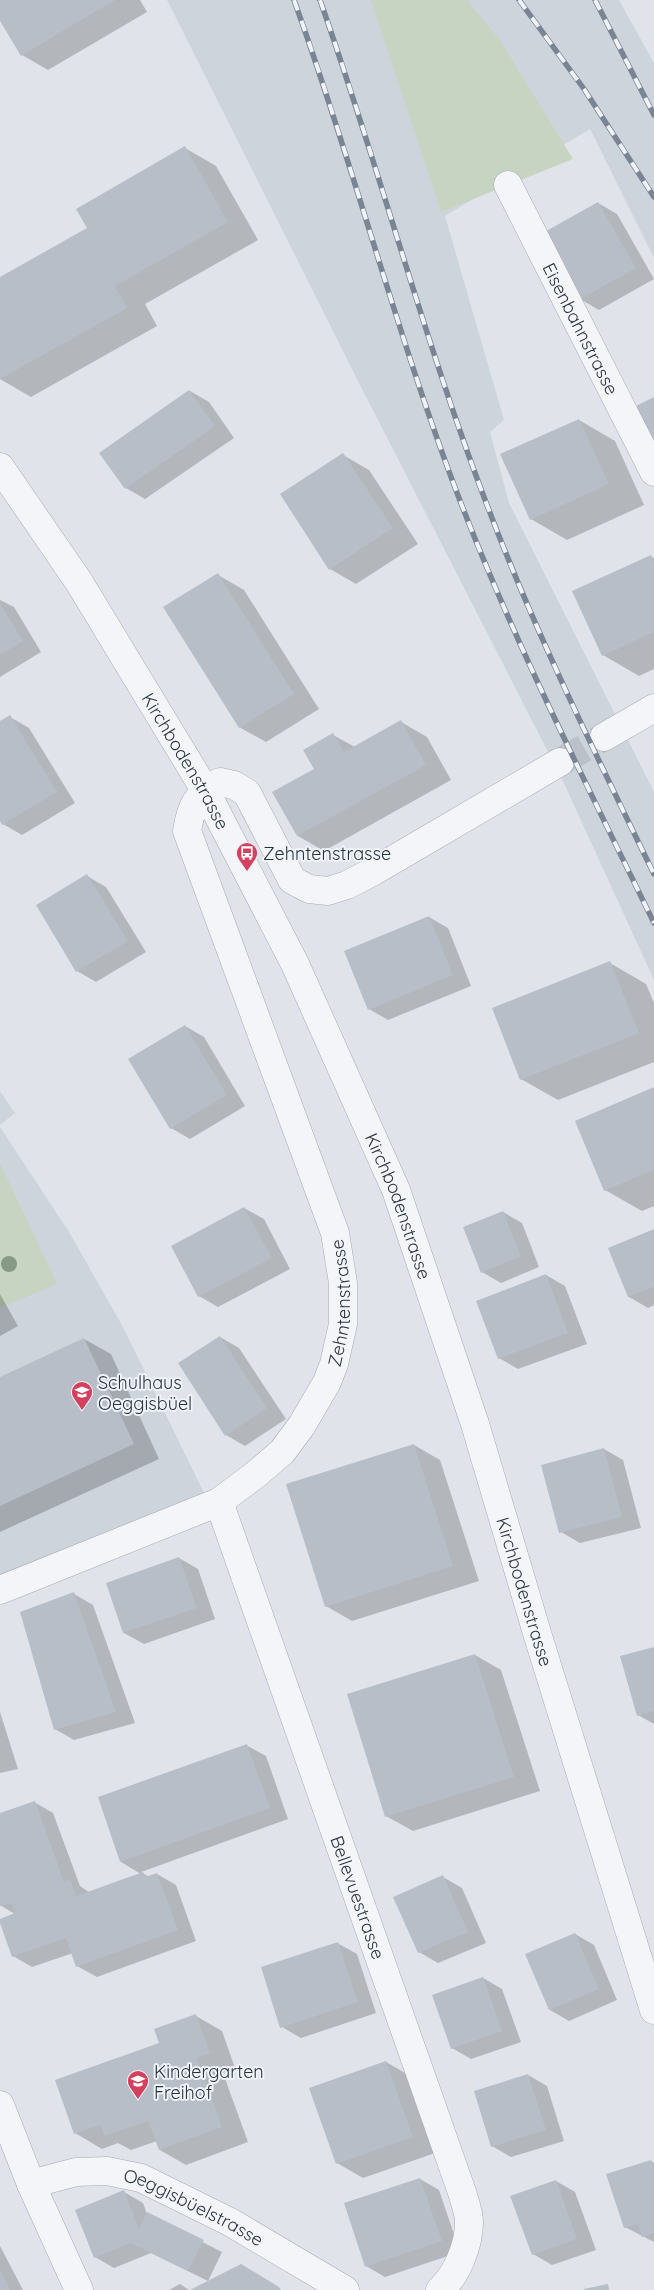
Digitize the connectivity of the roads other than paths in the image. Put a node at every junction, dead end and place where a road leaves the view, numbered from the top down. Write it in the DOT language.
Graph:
graph roads {
  1 [pos="508,185"];
  2 [pos="0,468"];
  3 [pos="654,472"];
  4 [pos="654,708"];
  5 [pos="604,738"];
  6 [pos="560,762"];
  7 [pos="205,790"];
  8 [pos="219,1502"];
  9 [pos="0,1590"];
  10 [pos="654,2010"];
  11 [pos="0,2105"];
  12 [pos="31,2184"];
  13 [pos="77,2289"];
  14 [pos="344,2290"];
  15 [pos="440,2290"];
  1 -- 3 [label="street, Eisenbahnstrasse"];
  2 -- 7 [label="street, Kirchbodenstrasse"];
  4 -- 5 [label="street"];
  6 -- 7 [label="street"];
  7 -- 8 [label="street, Zehntenstrasse"];
  7 -- 10 [label="street, Kirchbodenstrasse"];
  8 -- 9 [label="street, Zehntenstrasse"];
  8 -- 15 [label="street, Bellevuestrasse"];
  11 -- 12 [label="street"];
  12 -- 13 [label="street"];
  12 -- 14 [label="street, Oeggisbüelstrasse"];
}
